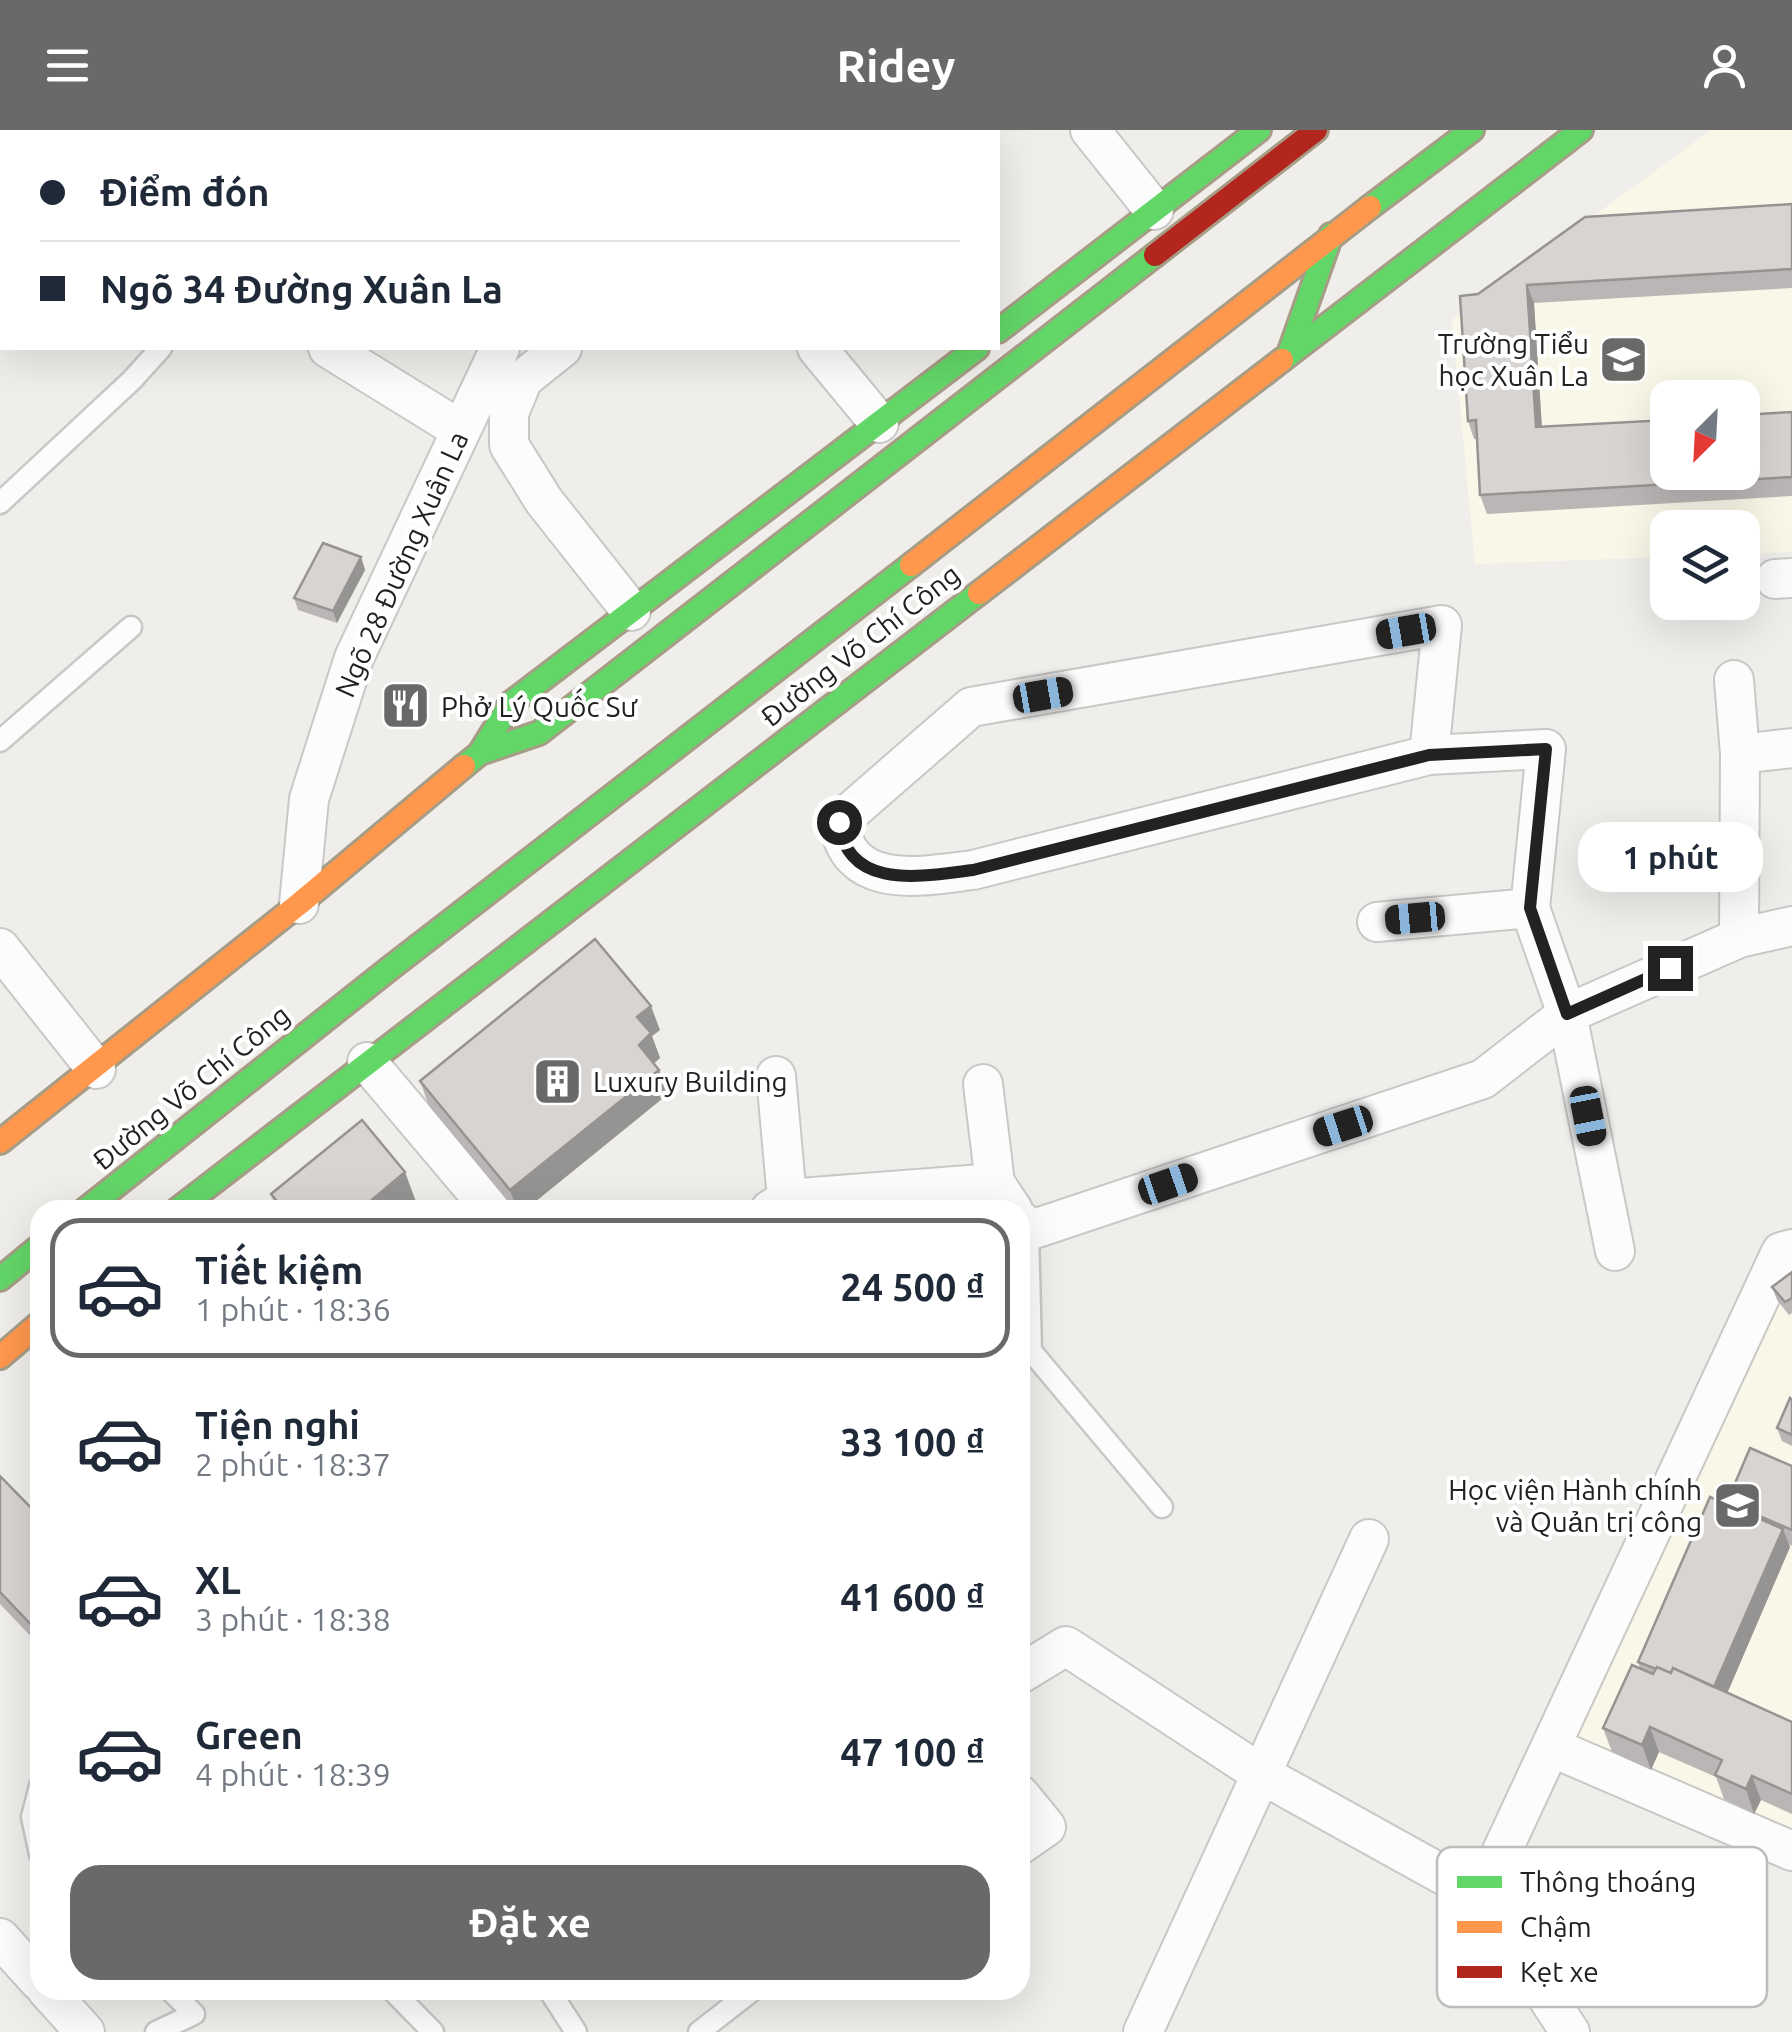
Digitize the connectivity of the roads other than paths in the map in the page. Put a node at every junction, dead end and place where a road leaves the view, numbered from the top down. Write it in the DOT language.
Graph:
graph roads {
  1 [pos="1090,130"];
  2 [pos="1260,130"];
  3 [pos="1316,130"];
  4 [pos="1472,130"];
  5 [pos="1581,130"];
  6 [pos="1154,210"];
  7 [pos="1331,235"];
  8 [pos="1000,329"];
  9 [pos="159,350"];
  10 [pos="331,350"];
  11 [pos="499,350"];
  12 [pos="560,350"];
  13 [pos="819,350"];
  14 [pos="974,350"];
  15 [pos="1289,354"];
  16 [pos="880,423"];
  17 [pos="459,429"];
  18 [pos="0,503"];
  19 [pos="631,610"];
  20 [pos="131,627"];
  21 [pos="1734,680"];
  22 [pos="0,742"];
  23 [pos="1792,748"];
  24 [pos="480,753"];
  25 [pos="1740,754"];
  26 [pos="1429,755"];
  27 [pos="298,904"];
  28 [pos="1530,908"];
  29 [pos="1377,922"];
  30 [pos="1792,926"];
  31 [pos="1739,938"];
  32 [pos="0,948"];
  33 [pos="1567,1014"];
  34 [pos="366,1062"];
  35 [pos="96,1069"];
  36 [pos="776,1076"];
  37 [pos="983,1084"];
  38 [pos="0,1142"];
  39 [pos="97,1200"];
  40 [pos="196,1200"];
  41 [pos="483,1200"];
  42 [pos="779,1200"];
  43 [pos="1011,1200"];
  44 [pos="1030,1206"];
  45 [pos="1792,1250"];
  46 [pos="1615,1251"];
  47 [pos="30,1254"];
  48 [pos="0,1278"];
  49 [pos="30,1332"];
  50 [pos="0,1356"];
  51 [pos="1030,1360"];
  52 [pos="1162,1507"];
  53 [pos="1369,1539"];
  54 [pos="1030,1668"];
  55 [pos="1551,1748"];
  56 [pos="1262,1774"];
  57 [pos="1030,1807"];
  58 [pos="1030,1838"];
  59 [pos="1504,1847"];
  60 [pos="1792,1851"];
  61 [pos="1437,1871"];
  62 [pos="0,1938"];
  63 [pos="30,1971"];
  64 [pos="56,2000"];
  65 [pos="180,2000"];
  66 [pos="402,2000"];
  67 [pos="555,2000"];
  68 [pos="740,2000"];
  69 [pos="1554,2007"];
  70 [pos="86,2032"];
  71 [pos="156,2032"];
  72 [pos="433,2032"];
  73 [pos="576,2032"];
  74 [pos="699,2032"];
  75 [pos="1143,2032"];
  76 [pos="1570,2032"];
  1 -- 6 [label="street"];
  2 -- 6 [label="main road"];
  3 -- 24 [label="main road"];
  4 -- 7 [label="main road, Đường Võ Chí Công"];
  5 -- 15 [label="main road, Đường Võ Chí Công"];
  6 -- 8 [label="main road"];
  7 -- 15 [label="main road"];
  7 -- 39 [label="main road, Đường Võ Chí Công"];
  9 -- 18 [label="lane"];
  10 -- 17 [label="street"];
  11 -- 17 [label="street, Ngõ 28 Đường Xuân La"];
  12 -- 19 [label="street"];
  13 -- 16 [label="street"];
  14 -- 16 [label="main road"];
  15 -- 34 [label="main road, Đường Võ Chí Công"];
  16 -- 19 [label="main road"];
  17 -- 27 [label="street, Ngõ 28 Đường Xuân La"];
  19 -- 24 [label="main road"];
  20 -- 22 [label="lane"];
  21 -- 25 [label="street"];
  23 -- 25 [label="street"];
  24 -- 27 [label="main road"];
  25 -- 31 [label="street"];
  26 -- 26 [label="street"];
  26 -- 28 [label="street"];
  27 -- 35 [label="main road"];
  28 -- 29 [label="street"];
  28 -- 33 [label="street"];
  30 -- 31 [label="street"];
  31 -- 33 [label="street"];
  32 -- 35 [label="street"];
  33 -- 44 [label="street"];
  33 -- 46 [label="street"];
  34 -- 40 [label="main road, Đường Võ Chí Công"];
  34 -- 41 [label="street"];
  35 -- 38 [label="main road"];
  36 -- 42 [label="street"];
  37 -- 43 [label="street"];
  45 -- 55 [label="street"];
  47 -- 48 [label="main road"];
  49 -- 50 [label="main road"];
  51 -- 52 [label="lane"];
  53 -- 56 [label="street"];
  54 -- 56 [label="street"];
  55 -- 59 [label="street"];
  55 -- 60 [label="street"];
  56 -- 61 [label="street"];
  56 -- 75 [label="street"];
  57 -- 58 [label="street"];
  62 -- 63 [label="street"];
  64 -- 70 [label="street"];
  65 -- 71 [label="lane"];
  66 -- 72 [label="lane"];
  67 -- 73 [label="lane"];
  68 -- 74 [label="lane"];
  69 -- 76 [label="street"];
}
